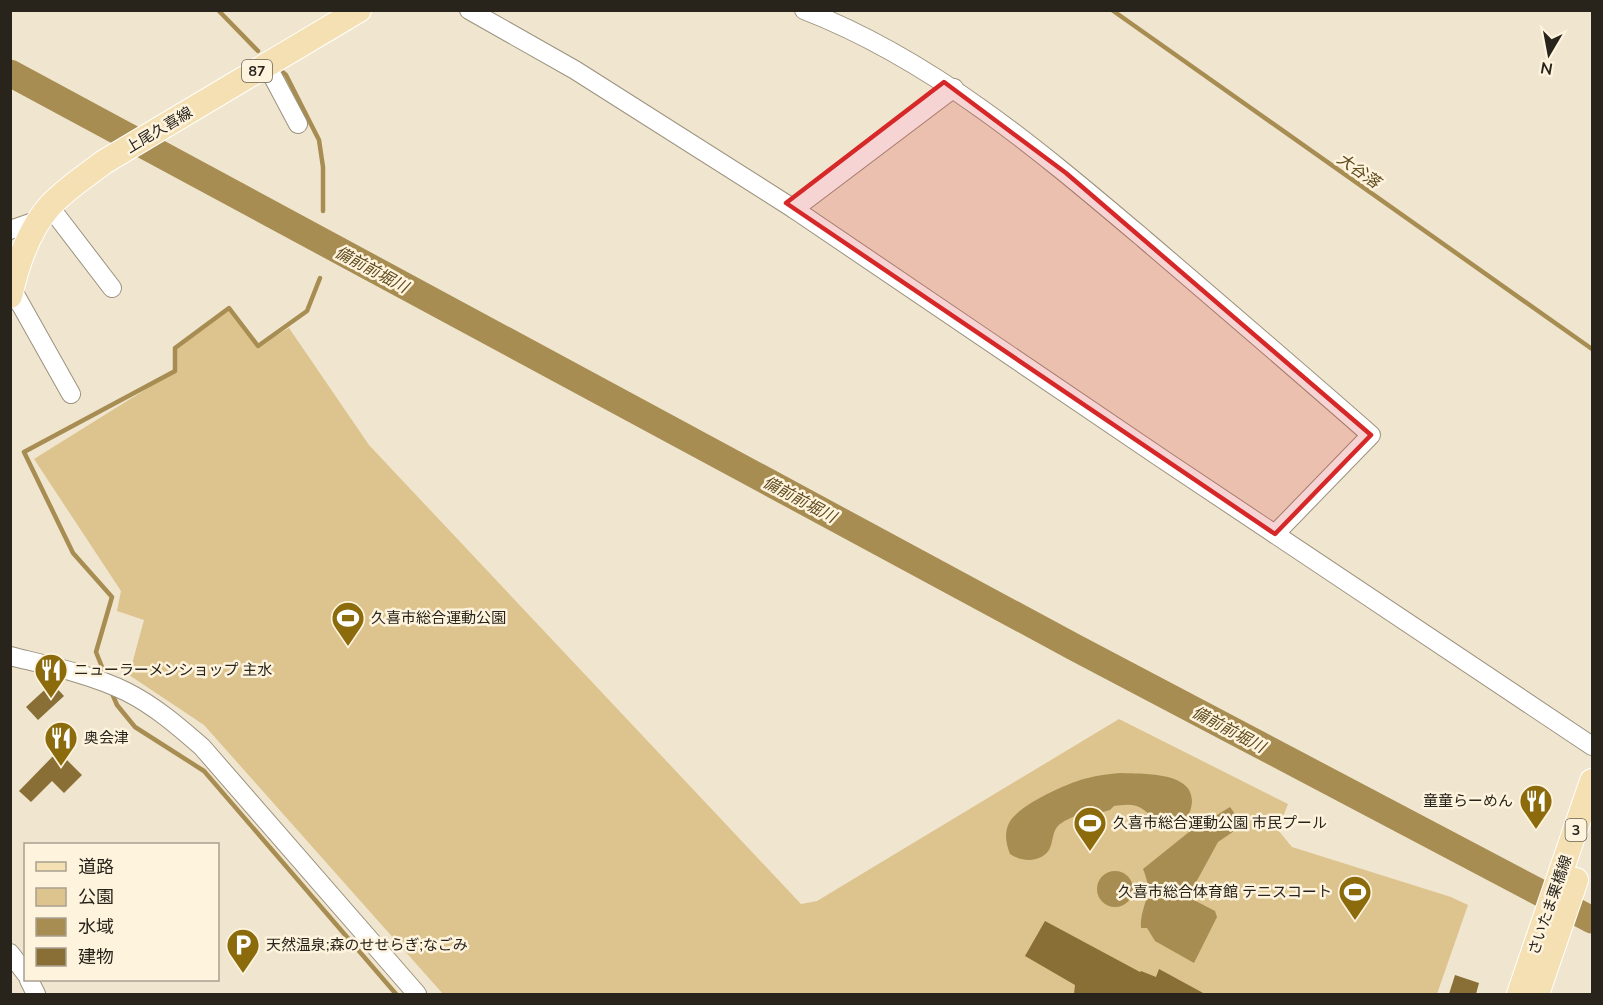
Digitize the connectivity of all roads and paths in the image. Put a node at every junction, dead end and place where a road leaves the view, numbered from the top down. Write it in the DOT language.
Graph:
graph roads {
  1 [pos="359,10"];
  2 [pos="469,10"];
  3 [pos="804,10"];
  4 [pos="263,67"];
  5 [pos="949,85"];
  6 [pos="298,124"];
  7 [pos="790,206"];
  8 [pos="44,213"];
  9 [pos="10,230"];
  10 [pos="112,288"];
  11 [pos="11,293"];
  12 [pos="71,394"];
  13 [pos="1275,534"];
  14 [pos="10,656"];
  15 [pos="1593,746"];
  16 [pos="1593,781"];
  17 [pos="1593,833"];
  18 [pos="1567,883"];
  19 [pos="1554,920"];
  20 [pos="10,953"];
  21 [pos="24,971"];
  22 [pos="417,994"];
  23 [pos="1520,994"];
  24 [pos="1537,994"];
  1 -- 4 [label="main road, 上尾久喜線 / 87"];
  2 -- 7 [label="street"];
  3 -- 5 [label="street"];
  4 -- 6 [label="street"];
  4 -- 8 [label="main road, 上尾久喜線 / 87"];
  5 -- 7 [label="street"];
  5 -- 13 [label="street"];
  7 -- 13 [label="street"];
  8 -- 9 [label="street"];
  8 -- 10 [label="street"];
  8 -- 11 [label="main road, 上尾久喜線 / 87"];
  11 -- 12 [label="street"];
  13 -- 15 [label="street"];
  14 -- 22 [label="street"];
  16 -- 18 [label="main road, さいたま栗橋線 / 3"];
  17 -- 18 [label="main road, さいたま栗橋線 / 3"];
  18 -- 19 [label="main road, さいたま栗橋線 / 3"];
  19 -- 23 [label="main road, さいたま栗橋線 / 3"];
  19 -- 24 [label="main road, さいたま栗橋線 / 3"];
  20 -- 21 [label="street"];
}
